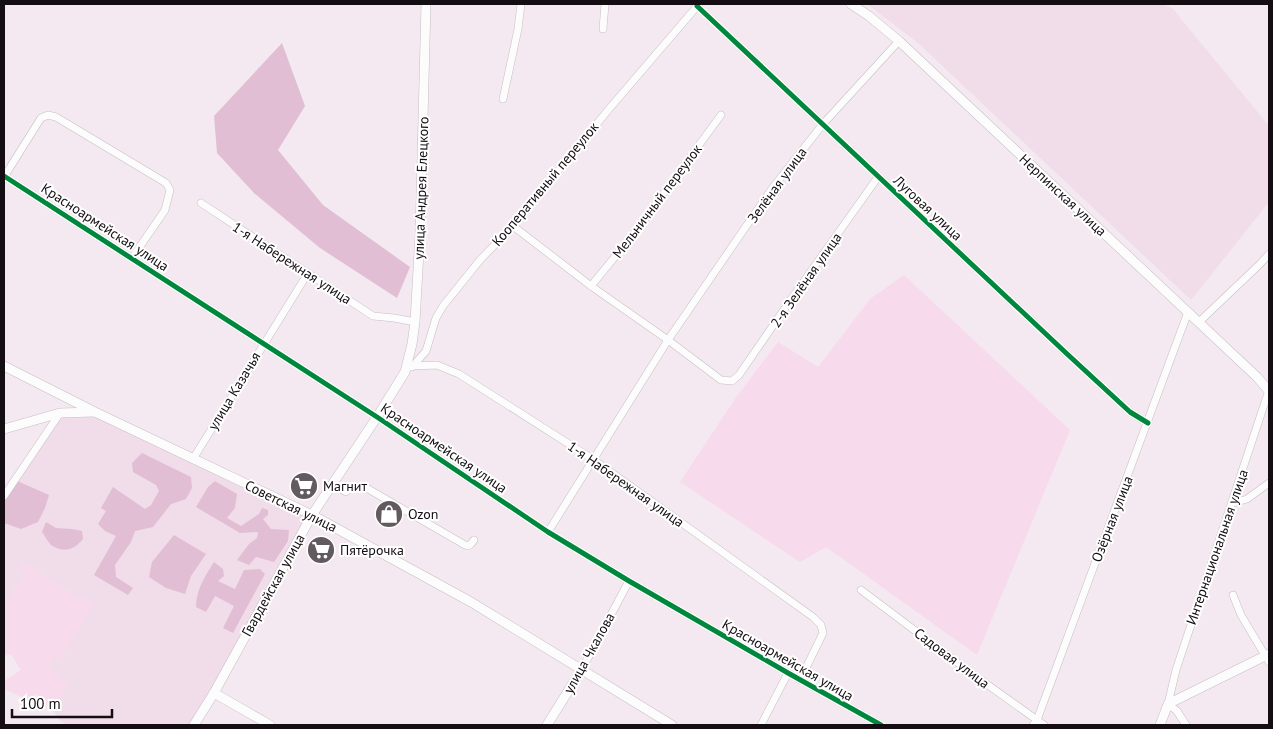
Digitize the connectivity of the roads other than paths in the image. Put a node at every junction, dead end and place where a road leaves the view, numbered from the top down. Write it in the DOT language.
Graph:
graph roads {
  1 [pos="426,4"];
  2 [pos="521,4"];
  3 [pos="605,4"];
  4 [pos="851,4"];
  5 [pos="698,5"];
  6 [pos="604,29"];
  7 [pos="899,41"];
  8 [pos="503,99"];
  9 [pos="721,116"];
  10 [pos="823,124"];
  11 [pos="4,176"];
  12 [pos="878,177"];
  13 [pos="201,203"];
  14 [pos="513,226"];
  15 [pos="1269,254"];
  16 [pos="132,258"];
  17 [pos="308,273"];
  18 [pos="591,286"];
  19 [pos="1188,312"];
  20 [pos="416,322"];
  21 [pos="1199,322"];
  22 [pos="668,340"];
  23 [pos="263,343"];
  24 [pos="4,366"];
  25 [pos="409,369"];
  26 [pos="1269,391"];
  27 [pos="95,412"];
  28 [pos="60,413"];
  29 [pos="377,417"];
  30 [pos="1148,423"];
  31 [pos="4,429"];
  32 [pos="193,459"];
  33 [pos="594,460"];
  34 [pos="1269,483"];
  35 [pos="332,484"];
  36 [pos="4,496"];
  37 [pos="1232,503"];
  38 [pos="312,515"];
  39 [pos="548,532"];
  40 [pos="474,540"];
  41 [pos="629,581"];
  42 [pos="861,590"];
  43 [pos="1234,595"];
  44 [pos="1268,657"];
  45 [pos="582,669"];
  46 [pos="788,673"];
  47 [pos="798,679"];
  48 [pos="214,693"];
  49 [pos="1168,704"];
  50 [pos="1035,722"];
  51 [pos="194,725"];
  52 [pos="270,725"];
  53 [pos="547,725"];
  54 [pos="672,725"];
  55 [pos="761,725"];
  56 [pos="881,725"];
  57 [pos="1044,725"];
  58 [pos="1160,725"];
  59 [pos="1186,725"];
  1 -- 20 [label="main road, улица Андрея Елецкого"];
  2 -- 8 [label="street"];
  3 -- 6 [label="street"];
  4 -- 7 [label="main road, Нерпинская улица"];
  5 -- 10 [label="street, Луговая улица"];
  5 -- 14 [label="street, Кооперативный переулок"];
  7 -- 10 [label="street, Зелёная улица"];
  7 -- 19 [label="main road, Нерпинская улица"];
  9 -- 18 [label="street, Мельничный переулок"];
  10 -- 12 [label="street, Луговая улица"];
  10 -- 22 [label="street, Зелёная улица"];
  11 -- 16 [label="street, Красноармейская улица"];
  11 -- 16 [label="street"];
  12 -- 22 [label="street, 2-я Зелёная улица"];
  12 -- 30 [label="street, Луговая улица"];
  13 -- 17 [label="street, 1-я Набережная улица"];
  14 -- 18 [label="street"];
  14 -- 25 [label="street, Кооперативный переулок"];
  15 -- 21 [label="street"];
  16 -- 23 [label="street, Красноармейская улица"];
  17 -- 20 [label="street, 1-я Набережная улица"];
  17 -- 23 [label="street, улица Казачья"];
  18 -- 22 [label="street"];
  19 -- 21 [label="main road, Нерпинская улица"];
  19 -- 30 [label="street, Озёрная улица"];
  20 -- 25 [label="main road, улица Андрея Елецкого"];
  21 -- 26 [label="main road, Нерпинская улица"];
  22 -- 33 [label="street, Зелёная улица"];
  23 -- 29 [label="street, Красноармейская улица"];
  23 -- 32 [label="street, улица Казачья"];
  24 -- 27 [label="main road, Советская улица"];
  25 -- 29 [label="main road, Гвардейская улица"];
  25 -- 33 [label="street, 1-я Набережная улица"];
  26 -- 37 [label="street, Интернациональная улица"];
  27 -- 28 [label="main road"];
  27 -- 32 [label="main road, Советская улица"];
  28 -- 31 [label="main road"];
  28 -- 36 [label="street"];
  29 -- 35 [label="main road, Гвардейская улица"];
  29 -- 39 [label="street, Красноармейская улица"];
  30 -- 50 [label="street, Озёрная улица"];
  32 -- 38 [label="main road, Советская улица"];
  33 -- 39 [label="street, Зелёная улица"];
  33 -- 47 [label="street, 1-я Набережная улица"];
  34 -- 37 [label="street"];
  35 -- 38 [label="main road, Гвардейская улица"];
  35 -- 40 [label="street"];
  37 -- 49 [label="street, Интернациональная улица"];
  38 -- 45 [label="main road, Советская улица"];
  38 -- 48 [label="main road, Гвардейская улица"];
  39 -- 41 [label="street, Красноармейская улица"];
  41 -- 45 [label="street, улица Чкалова"];
  41 -- 46 [label="street, Красноармейская улица"];
  42 -- 50 [label="street, Садовая улица"];
  43 -- 44 [label="street"];
  44 -- 49 [label="main road"];
  45 -- 53 [label="main road, улица Чкалова"];
  45 -- 54 [label="main road, Советская улица"];
  46 -- 47 [label="street, Красноармейская улица"];
  46 -- 55 [label="street"];
  47 -- 56 [label="street, Красноармейская улица"];
  48 -- 51 [label="main road, Гвардейская улица"];
  48 -- 52 [label="main road"];
  49 -- 58 [label="main road"];
  49 -- 59 [label="street"];
  50 -- 57 [label="street, Садовая улица"];
}
